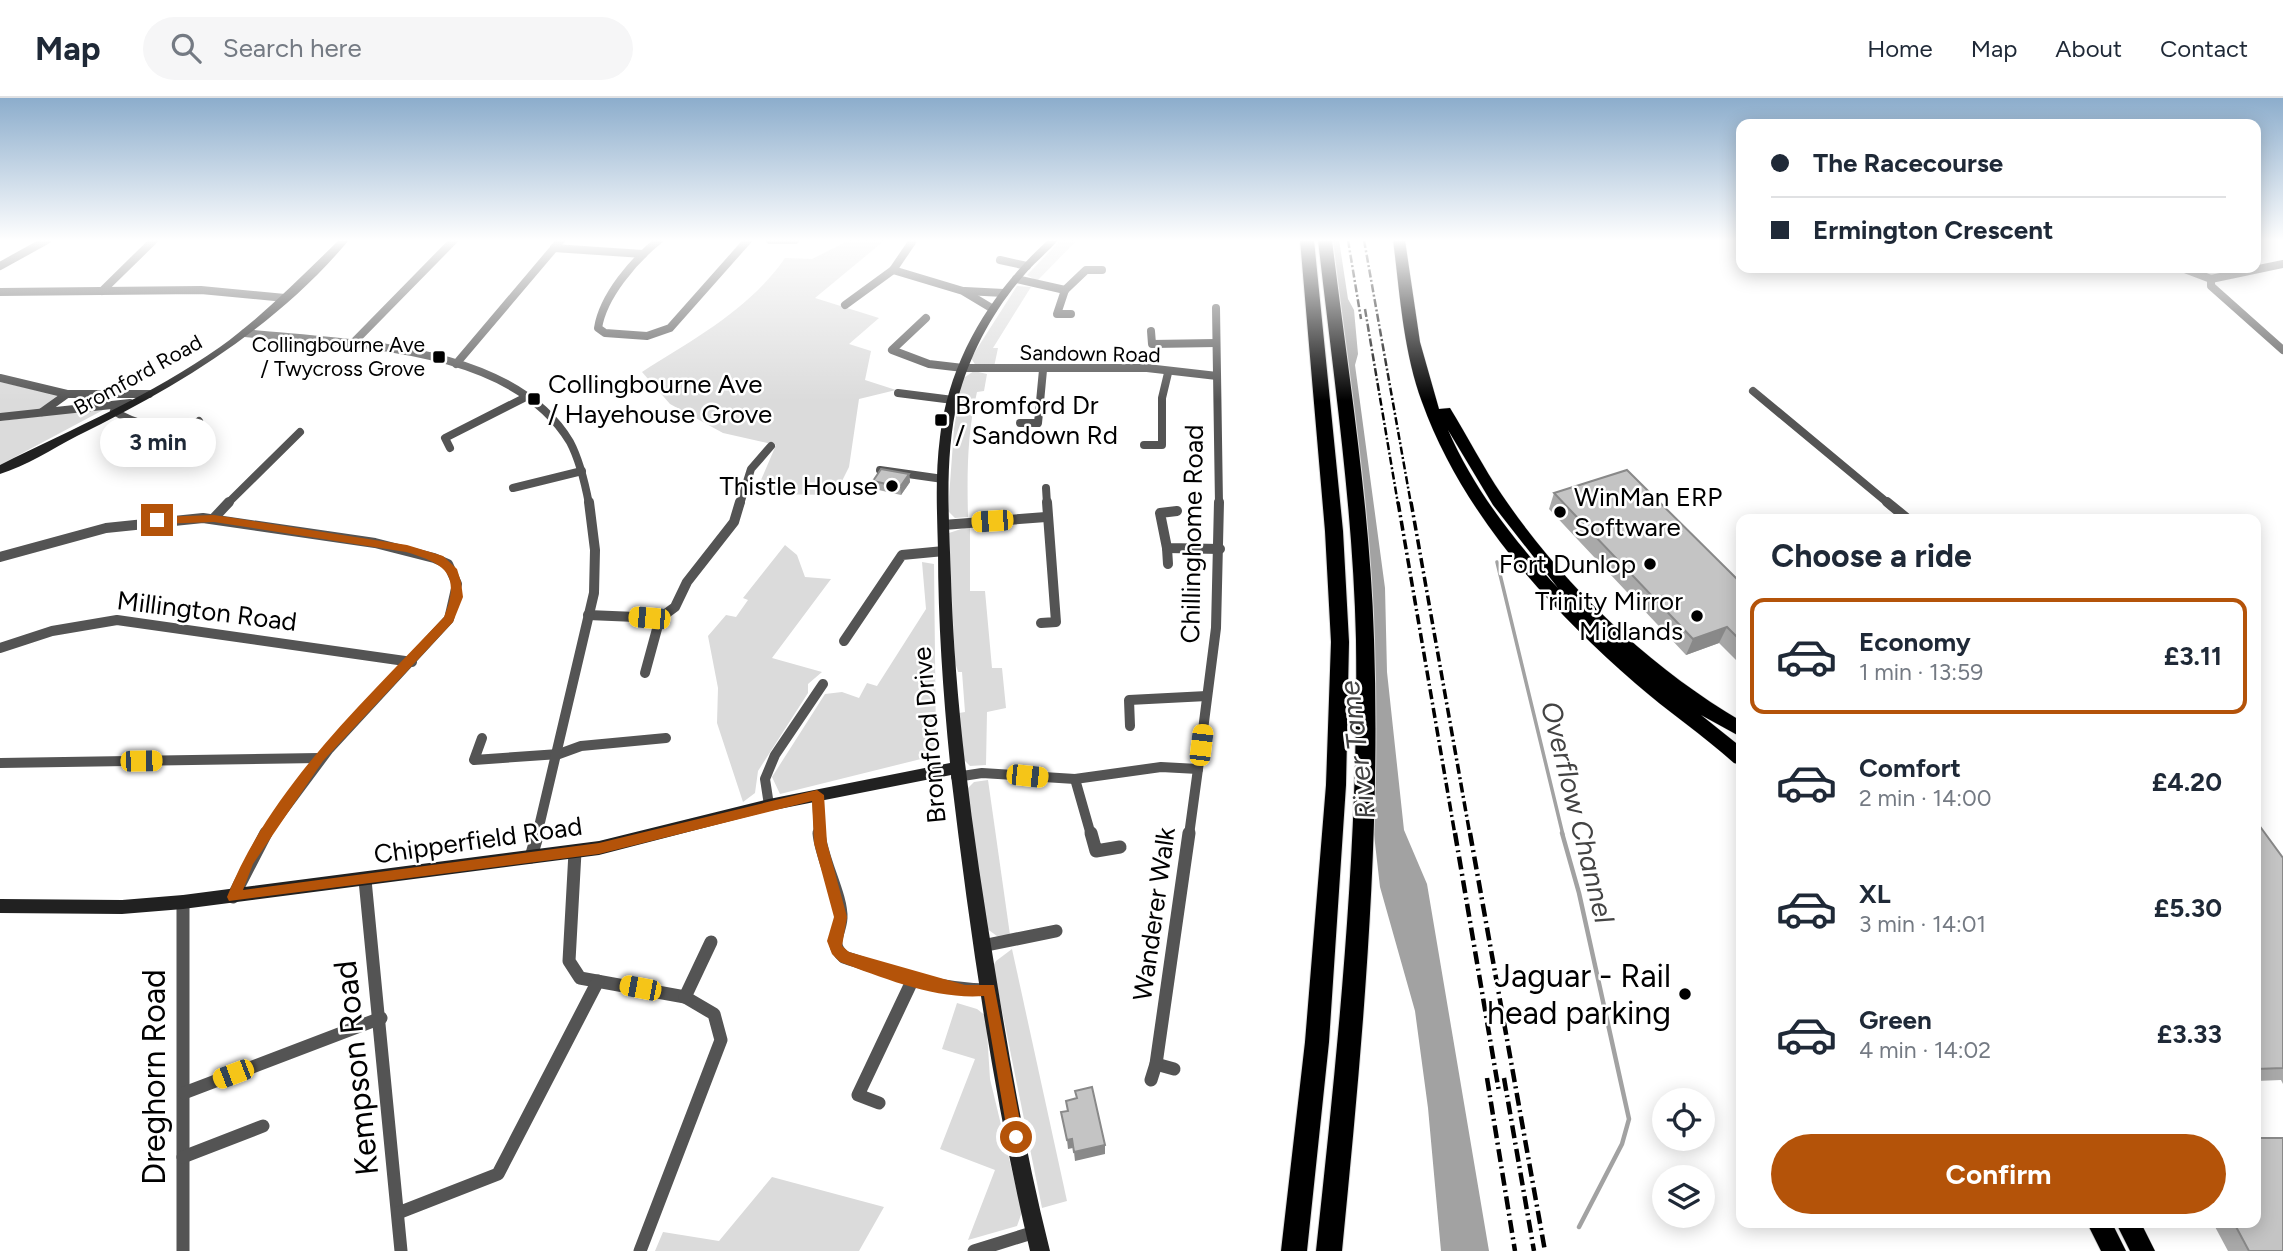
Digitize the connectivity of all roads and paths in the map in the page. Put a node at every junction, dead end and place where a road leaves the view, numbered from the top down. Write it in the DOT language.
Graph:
graph roads {
  1 [pos="1004,293"];
  2 [pos="241,294"];
  3 [pos="289,294"];
  4 [pos="401,294"];
  5 [pos="515,294"];
  6 [pos="614,294"];
  7 [pos="700,294"];
  8 [pos="860,294"];
  9 [pos="968,294"];
  10 [pos="1064,294"];
  11 [pos="1312,294"];
  12 [pos="1331,294"];
  13 [pos="1407,294"];
  14 [pos="1419,294"];
  15 [pos="2220,294"];
  16 [pos="285,298"];
  17 [pos="845,305"];
  18 [pos="1216,308"];
  19 [pos="993,309"];
  20 [pos="1071,314"];
  21 [pos="926,317"];
  22 [pos="1151,331"];
  23 [pos="245,332"];
  24 [pos="1216,343"];
  25 [pos="350,346"];
  26 [pos="2283,350"];
  27 [pos="456,364"];
  28 [pos="963,368"];
  29 [pos="1043,370"];
  30 [pos="1168,373"];
  31 [pos="1217,376"];
  32 [pos="0,379"];
  33 [pos="1753,391"];
  34 [pos="898,393"];
  35 [pos="67,394"];
  36 [pos="149,394"];
  37 [pos="526,397"];
  38 [pos="953,400"];
  39 [pos="130,403"];
  40 [pos="114,411"];
  41 [pos="41,412"];
  42 [pos="0,417"];
  43 [pos="199,421"];
  44 [pos="1020,423"];
  45 [pos="300,432"];
  46 [pos="1144,445"];
  47 [pos="771,446"];
  48 [pos="450,448"];
  49 [pos="747,454"];
  50 [pos="762,457"];
  51 [pos="0,470"];
  52 [pos="880,470"];
  53 [pos="582,471"];
  54 [pos="943,479"];
  55 [pos="531,485"];
  56 [pos="513,488"];
  57 [pos="1046,488"];
  58 [pos="531,496"];
  59 [pos="1177,511"];
  60 [pos="1902,514"];
  61 [pos="1046,517"];
  62 [pos="214,518"];
  63 [pos="943,525"];
  64 [pos="1167,548"];
  65 [pos="1220,550"];
  66 [pos="944,551"];
  67 [pos="0,557"];
  68 [pos="1168,564"];
  69 [pos="588,615"];
  70 [pos="660,618"];
  71 [pos="1041,623"];
  72 [pos="844,641"];
  73 [pos="0,649"];
  74 [pos="412,662"];
  75 [pos="645,673"];
  76 [pos="823,684"];
  77 [pos="1207,696"];
  78 [pos="1130,726"];
  79 [pos="1736,727"];
  80 [pos="482,738"];
  81 [pos="666,738"];
  82 [pos="559,754"];
  83 [pos="1736,754"];
  84 [pos="319,758"];
  85 [pos="0,763"];
  86 [pos="1198,769"];
  87 [pos="956,773"];
  88 [pos="1075,779"];
  89 [pos="817,795"];
  90 [pos="769,804"];
  91 [pos="1120,847"];
  92 [pos="575,852"];
  93 [pos="531,857"];
  94 [pos="365,880"];
  95 [pos="233,897"];
  96 [pos="184,902"];
  97 [pos="0,905"];
  98 [pos="1056,931"];
  99 [pos="711,942"];
  100 [pos="982,946"];
  101 [pos="913,979"];
  102 [pos="598,981"];
  103 [pos="989,990"];
  104 [pos="685,997"];
  105 [pos="381,1018"];
  106 [pos="1156,1064"];
  107 [pos="1174,1069"];
  108 [pos="1151,1080"];
  109 [pos="184,1093"];
  110 [pos="880,1103"];
  111 [pos="263,1126"];
  112 [pos="183,1157"];
  113 [pos="398,1213"];
  114 [pos="2102,1228"];
  115 [pos="2131,1228"];
  116 [pos="1035,1232"];
  117 [pos="183,1251"];
  118 [pos="401,1251"];
  119 [pos="640,1251"];
  120 [pos="974,1251"];
  121 [pos="1040,1251"];
  122 [pos="1294,1251"];
  123 [pos="1329,1251"];
  124 [pos="2114,1251"];
  125 [pos="2143,1251"];
  1 -- 19 [label="street, Bromford Drive"];
  2 -- 16 [label="street"];
  3 -- 16 [label="street, Bromford Road"];
  4 -- 25 [label="street"];
  5 -- 27 [label="street"];
  6 -- 7 [label="street"];
  8 -- 17 [label="street"];
  9 -- 19 [label="street"];
  10 -- 20 [label="street"];
  11 -- 122 [label="highway"];
  12 -- 123 [label="highway"];
  13 -- 83 [label="main road"];
  14 -- 79 [label="main road"];
  15 -- 26 [label="street"];
  16 -- 23 [label="street, Bromford Road"];
  18 -- 24 [label="street, Chillinghome Road"];
  19 -- 28 [label="street, Bromford Drive"];
  21 -- 28 [label="street, Sandown Road"];
  22 -- 24 [label="street"];
  23 -- 25 [label="street"];
  23 -- 36 [label="street, Bromford Road"];
  24 -- 31 [label="street, Chillinghome Road"];
  25 -- 27 [label="street"];
  27 -- 37 [label="street"];
  28 -- 29 [label="street, Sandown Road"];
  28 -- 38 [label="street, Bromford Drive"];
  29 -- 30 [label="street, Sandown Road"];
  29 -- 44 [label="street"];
  30 -- 31 [label="street, Sandown Road"];
  30 -- 46 [label="street"];
  31 -- 65 [label="street, Chillinghome Road"];
  32 -- 35 [label="street"];
  33 -- 60 [label="street"];
  34 -- 38 [label="street"];
  35 -- 36 [label="street"];
  35 -- 41 [label="street"];
  36 -- 39 [label="street, Bromford Road"];
  37 -- 48 [label="street"];
  37 -- 53 [label="street"];
  38 -- 54 [label="street, Bromford Drive"];
  39 -- 40 [label="street, Bromford Road"];
  39 -- 41 [label="street"];
  40 -- 43 [label="street"];
  40 -- 51 [label="street, Bromford Road"];
  41 -- 42 [label="street"];
  45 -- 62 [label="street"];
  47 -- 50 [label="street"];
  49 -- 50 [label="street"];
  50 -- 70 [label="street"];
  52 -- 54 [label="street"];
  53 -- 55 [label="street"];
  53 -- 69 [label="street"];
  54 -- 63 [label="street, Bromford Drive"];
  55 -- 56 [label="street"];
  55 -- 58 [label="street"];
  57 -- 61 [label="street"];
  59 -- 64 [label="street"];
  61 -- 63 [label="street"];
  61 -- 71 [label="street"];
  62 -- 67 [label="street"];
  62 -- 74 [label="street"];
  63 -- 66 [label="street, Bromford Drive"];
  64 -- 65 [label="street"];
  64 -- 68 [label="street"];
  65 -- 77 [label="street, Chillinghome Road"];
  66 -- 72 [label="street"];
  66 -- 87 [label="street, Bromford Drive"];
  69 -- 70 [label="street"];
  69 -- 82 [label="street"];
  70 -- 75 [label="street"];
  73 -- 74 [label="street, Millington Road"];
  74 -- 84 [label="street"];
  76 -- 90 [label="street"];
  77 -- 78 [label="street"];
  77 -- 86 [label="street, Chillinghome Road"];
  80 -- 82 [label="street"];
  81 -- 82 [label="street"];
  82 -- 93 [label="street"];
  84 -- 85 [label="street"];
  84 -- 95 [label="street"];
  86 -- 88 [label="street"];
  86 -- 106 [label="street, Wanderer Walk"];
  87 -- 88 [label="street"];
  87 -- 89 [label="street, Chipperfield Road"];
  87 -- 100 [label="street, Bromford Drive"];
  88 -- 91 [label="street"];
  89 -- 90 [label="street, Chipperfield Road"];
  89 -- 101 [label="street"];
  90 -- 92 [label="street, Chipperfield Road"];
  92 -- 93 [label="street, Chipperfield Road"];
  92 -- 102 [label="street"];
  93 -- 94 [label="street, Chipperfield Road"];
  94 -- 95 [label="street, Chipperfield Road"];
  94 -- 105 [label="street, Kempson Road"];
  95 -- 96 [label="street, Chipperfield Road"];
  96 -- 97 [label="street, Chipperfield Road"];
  96 -- 109 [label="street, Dreghorn Road"];
  98 -- 100 [label="street"];
  99 -- 104 [label="street"];
  100 -- 103 [label="street, Bromford Drive"];
  101 -- 103 [label="street"];
  101 -- 110 [label="street"];
  102 -- 104 [label="street"];
  102 -- 113 [label="street"];
  103 -- 116 [label="street, Bromford Drive"];
  104 -- 119 [label="street"];
  105 -- 109 [label="street"];
  105 -- 113 [label="street, Kempson Road"];
  106 -- 107 [label="street"];
  106 -- 108 [label="street, Wanderer Walk"];
  109 -- 112 [label="street, Dreghorn Road"];
  111 -- 112 [label="street"];
  112 -- 117 [label="street, Dreghorn Road"];
  113 -- 118 [label="street, Kempson Road"];
  114 -- 124 [label="main road"];
  115 -- 125 [label="main road"];
  116 -- 120 [label="street"];
  116 -- 121 [label="street, Bromford Drive"];
}
